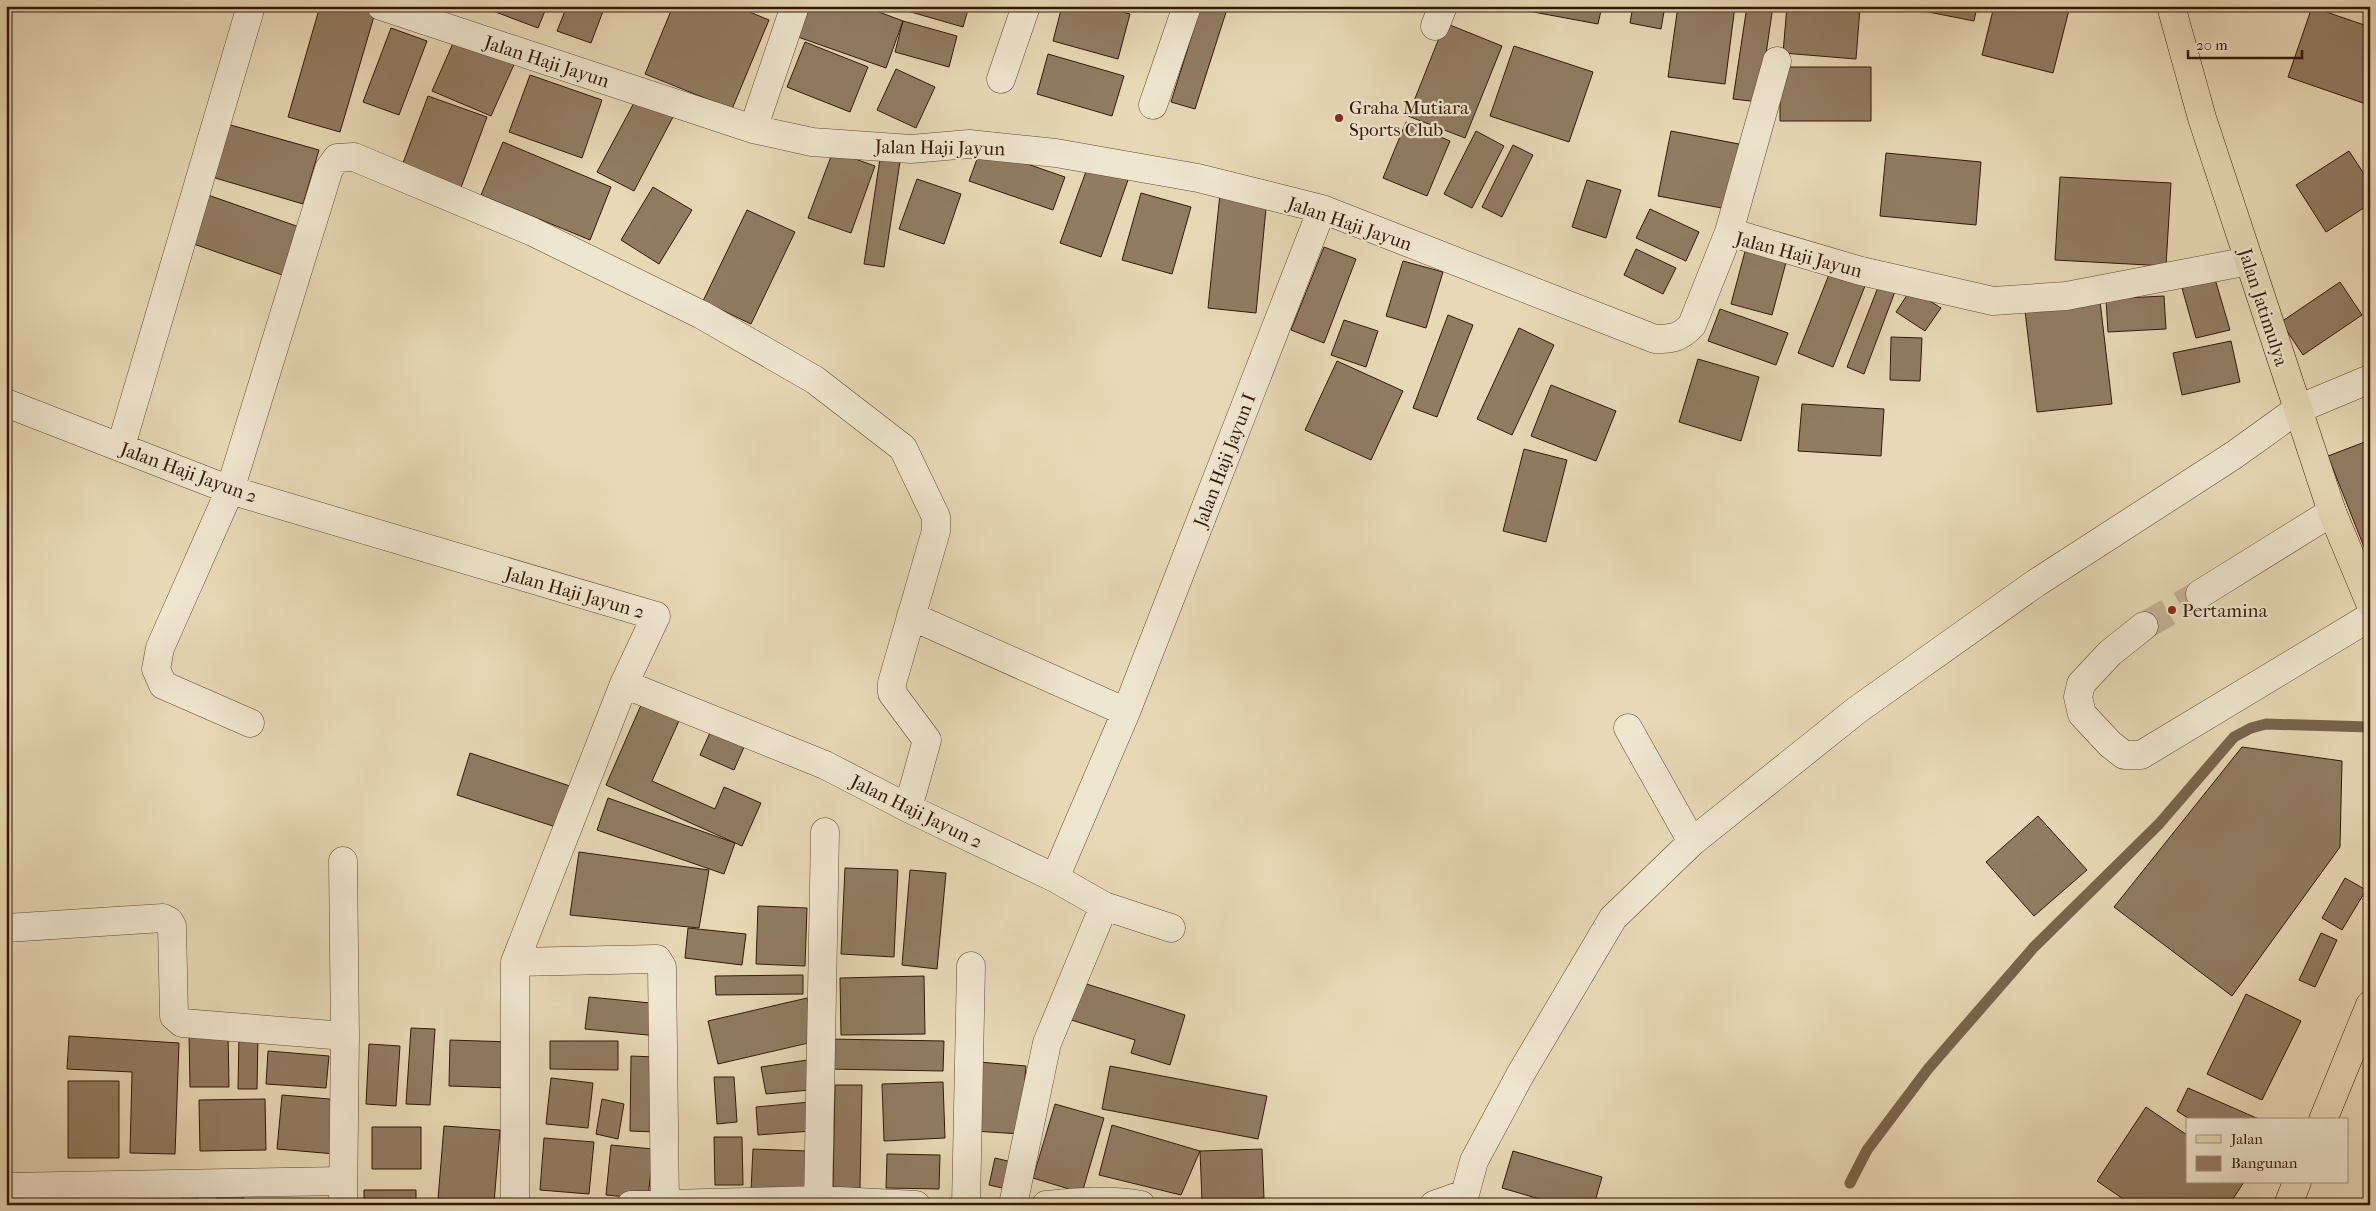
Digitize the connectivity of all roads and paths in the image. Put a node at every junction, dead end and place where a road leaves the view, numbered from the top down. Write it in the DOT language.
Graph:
graph roads {
  1 [pos="251,6"];
  2 [pos="381,6"];
  3 [pos="795,6"];
  4 [pos="1026,6"];
  5 [pos="1187,6"];
  6 [pos="2171,6"];
  7 [pos="1777,61"];
  8 [pos="1001,79"];
  9 [pos="1153,106"];
  10 [pos="753,129"];
  11 [pos="1322,209"];
  12 [pos="1729,232"];
  13 [pos="2249,261"];
  14 [pos="2370,379"];
  15 [pos="6,403"];
  16 [pos="2298,409"];
  17 [pos="121,446"];
  18 [pos="230,490"];
  19 [pos="2332,512"];
  20 [pos="2200,594"];
  21 [pos="2370,603"];
  22 [pos="912,616"];
  23 [pos="2370,617"];
  24 [pos="2144,626"];
  25 [pos="624,684"];
  26 [pos="1126,712"];
  27 [pos="250,723"];
  28 [pos="1628,728"];
  29 [pos="908,808"];
  30 [pos="825,832"];
  31 [pos="1692,842"];
  32 [pos="343,861"];
  33 [pos="1055,878"];
  34 [pos="1104,906"];
  35 [pos="6,928"];
  36 [pos="1171,928"];
  37 [pos="514,962"];
  38 [pos="970,966"];
  39 [pos="2370,1005"];
  40 [pos="345,1036"];
  41 [pos="2324,1118"];
  42 [pos="2296,1184"];
  43 [pos="6,1187"];
  44 [pos="343,1193"];
  45 [pos="818,1202"];
  46 [pos="1089,1203"];
  47 [pos="665,1204"];
  48 [pos="515,1205"];
  49 [pos="631,1205"];
  50 [pos="916,1205"];
  51 [pos="966,1205"];
  52 [pos="1013,1205"];
  53 [pos="1046,1205"];
  54 [pos="1141,1205"];
  55 [pos="1434,1205"];
  56 [pos="2288,1205"];
  1 -- 17 [label="street"];
  2 -- 10 [label="street, Jalan Haji Jayun"];
  3 -- 10 [label="street"];
  4 -- 8 [label="street"];
  5 -- 9 [label="street"];
  6 -- 13 [label="main road, Jalan Jatimulya"];
  7 -- 12 [label="street"];
  10 -- 11 [label="street, Jalan Haji Jayun"];
  11 -- 12 [label="street, Jalan Haji Jayun"];
  11 -- 26 [label="street, Jalan Haji Jayun I"];
  12 -- 13 [label="street, Jalan Haji Jayun"];
  13 -- 16 [label="main road, Jalan Jatimulya"];
  14 -- 16 [label="street"];
  15 -- 17 [label="street, Jalan Haji Jayun 2"];
  16 -- 19 [label="main road, Jalan Jatimulya"];
  16 -- 31 [label="street"];
  17 -- 18 [label="street, Jalan Haji Jayun 2"];
  18 -- 22 [label="street"];
  18 -- 25 [label="street, Jalan Haji Jayun 2"];
  18 -- 27 [label="street"];
  19 -- 20 [label="street"];
  19 -- 21 [label="main road, Jalan Jatimulya"];
  22 -- 26 [label="street"];
  22 -- 29 [label="street"];
  23 -- 24 [label="street"];
  25 -- 29 [label="street, Jalan Haji Jayun 2"];
  25 -- 37 [label="street"];
  26 -- 33 [label="street, Jalan Haji Jayun I"];
  28 -- 31 [label="street"];
  29 -- 33 [label="street, Jalan Haji Jayun 2"];
  30 -- 45 [label="street"];
  31 -- 55 [label="street"];
  32 -- 40 [label="street"];
  33 -- 34 [label="street, Jalan Haji Jayun 2"];
  34 -- 36 [label="street, Jalan Haji Jayun 2"];
  34 -- 52 [label="street"];
  35 -- 40 [label="street"];
  37 -- 47 [label="street"];
  37 -- 48 [label="street"];
  38 -- 51 [label="street"];
  39 -- 41 [label="main road"];
  40 -- 44 [label="street"];
  42 -- 56 [label="main road"];
  43 -- 44 [label="street"];
  45 -- 47 [label="street"];
  45 -- 50 [label="street"];
  46 -- 53 [label="street"];
  46 -- 54 [label="street"];
  47 -- 49 [label="street"];
}
